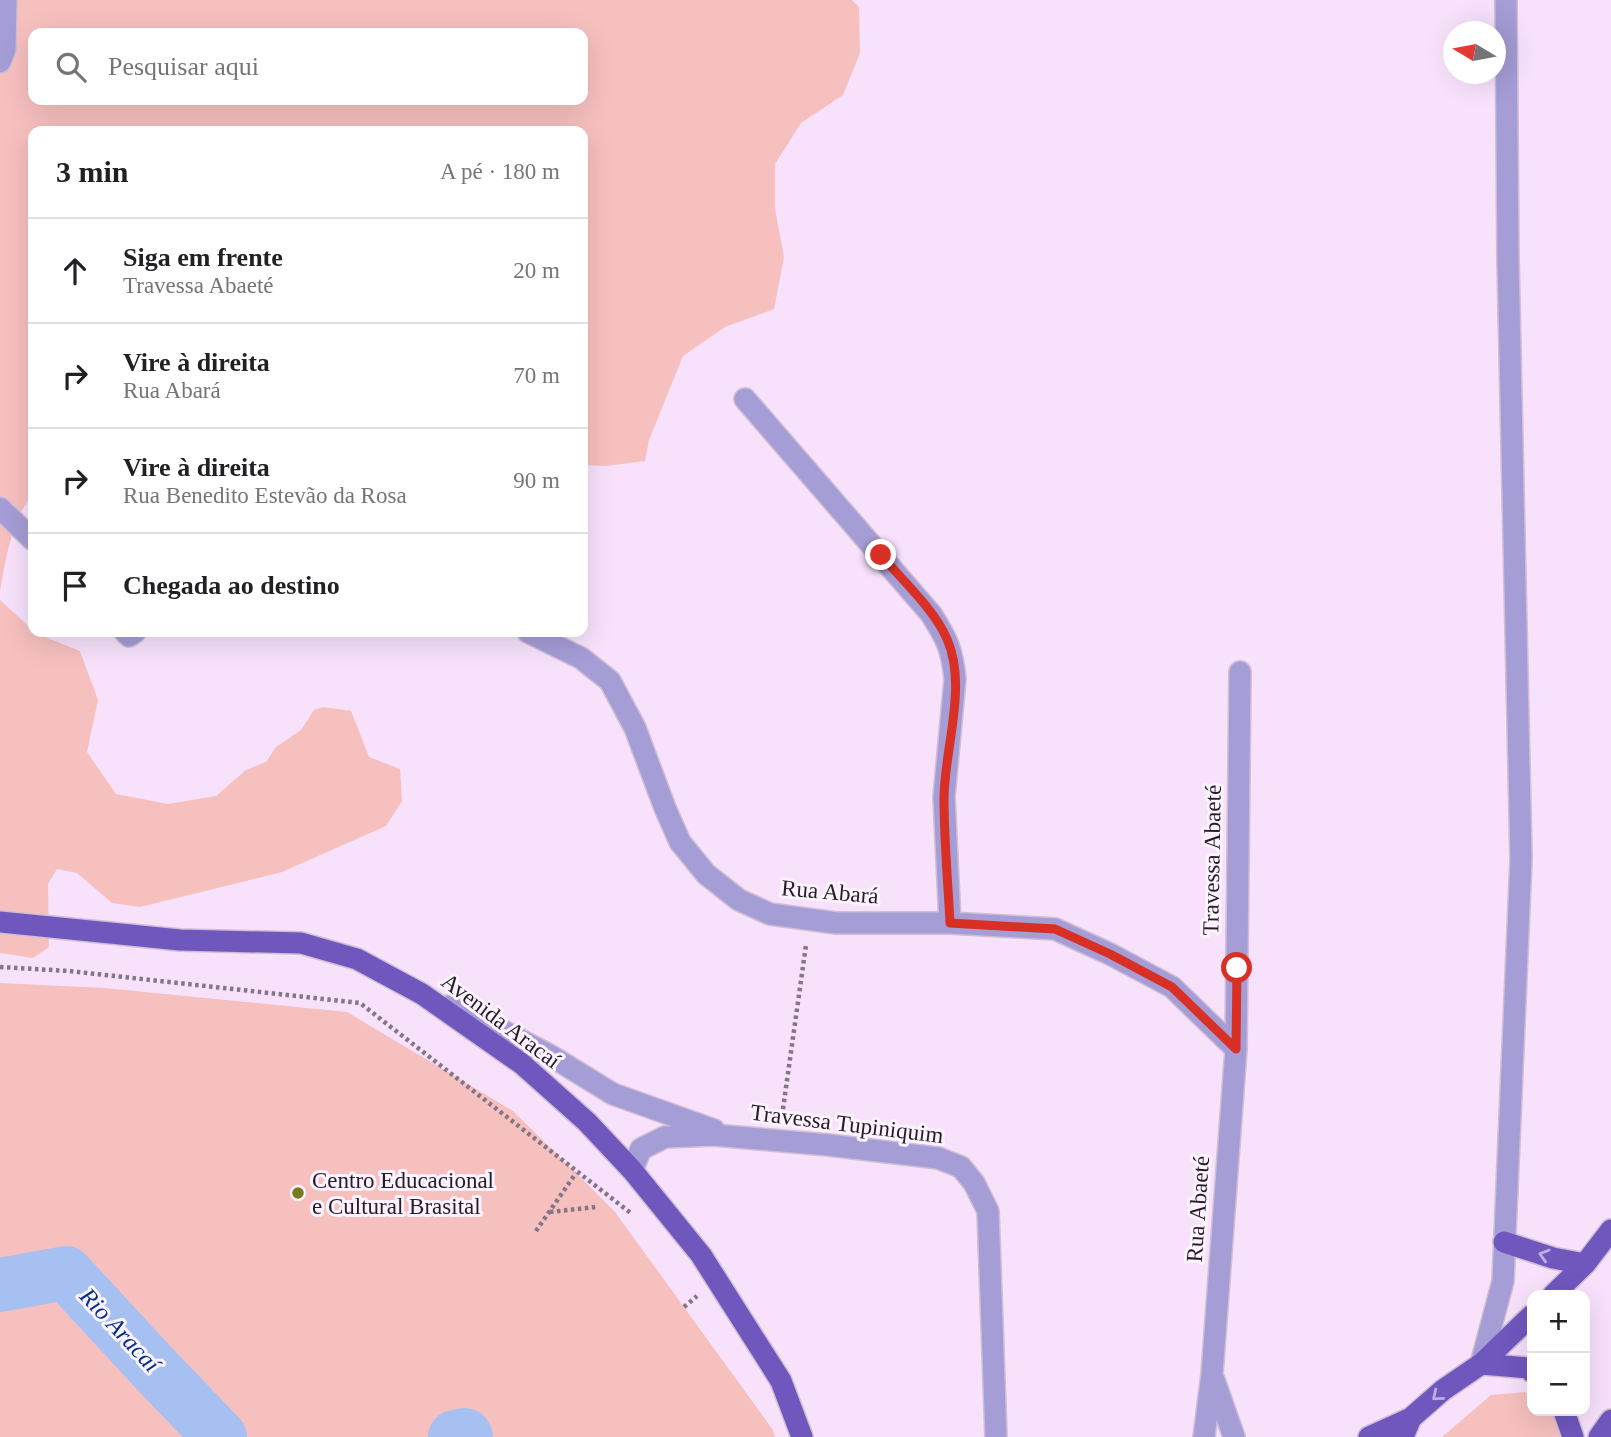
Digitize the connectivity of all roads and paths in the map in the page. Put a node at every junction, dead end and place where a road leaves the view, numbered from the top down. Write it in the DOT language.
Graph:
graph roads {
  1 [pos="6,0"];
  2 [pos="1506,0"];
  3 [pos="0,62"];
  4 [pos="745,399"];
  5 [pos="0,508"];
  6 [pos="28,535"];
  7 [pos="538,637"];
  8 [pos="1240,672"];
  9 [pos="810,920"];
  10 [pos="0,922"];
  11 [pos="950,923"];
  12 [pos="0,967"];
  13 [pos="422,994"];
  14 [pos="1236,1049"];
  15 [pos="733,1137"];
  16 [pos="778,1141"];
  17 [pos="632,1170"];
  18 [pos="576,1173"];
  19 [pos="596,1207"];
  20 [pos="549,1212"];
  21 [pos="641,1221"];
  22 [pos="1611,1230"];
  23 [pos="536,1231"];
  24 [pos="1504,1242"];
  25 [pos="1585,1264"];
  26 [pos="716,1279"];
  27 [pos="1558,1290"];
  28 [pos="684,1307"];
  29 [pos="1527,1320"];
  30 [pos="1481,1364"];
  31 [pos="1527,1368"];
  32 [pos="1212,1374"];
  33 [pos="1566,1416"];
  34 [pos="1611,1420"];
  35 [pos="1407,1427"];
  36 [pos="802,1437"];
  37 [pos="996,1437"];
  38 [pos="1203,1437"];
  39 [pos="1234,1437"];
  40 [pos="1369,1437"];
  41 [pos="1573,1437"];
  42 [pos="1599,1437"];
  1 -- 3 [label="street"];
  2 -- 24 [label="street"];
  4 -- 11 [label="street"];
  5 -- 6 [label="street"];
  7 -- 9 [label="street, Rua Abará"];
  8 -- 14 [label="street, Travessa Abaeté"];
  9 -- 11 [label="street, Rua Abará"];
  9 -- 16 [label="path"];
  10 -- 13 [label="main road, Avenida Aracaí"];
  11 -- 14 [label="street, Rua Abará"];
  12 -- 21 [label="path"];
  13 -- 15 [label="street"];
  13 -- 17 [label="main road, Avenida Aracaí"];
  14 -- 32 [label="street, Rua Abaeté"];
  15 -- 16 [label="street, Travessa Tupiniquim"];
  15 -- 17 [label="street, Travessa Tupiniquim"];
  16 -- 37 [label="street, Travessa Tupiniquim"];
  17 -- 26 [label="main road, Avenida Aracaí"];
  18 -- 20 [label="path"];
  19 -- 20 [label="path"];
  20 -- 23 [label="path"];
  22 -- 25 [label="main road"];
  25 -- 24 [label="main road, one-way"];
  24 -- 30 [label="street"];
  25 -- 27 [label="main road"];
  26 -- 28 [label="path"];
  26 -- 36 [label="main road, Avenida Aracaí"];
  29 -- 30 [label="main road"];
  30 -- 31 [label="main road"];
  30 -- 35 [label="main road, one-way"];
  32 -- 38 [label="street, Rua Abaeté"];
  32 -- 39 [label="street, Rua Abaeté"];
  33 -- 41 [label="main road"];
  34 -- 42 [label="main road"];
  35 -- 40 [label="main road"];
}
